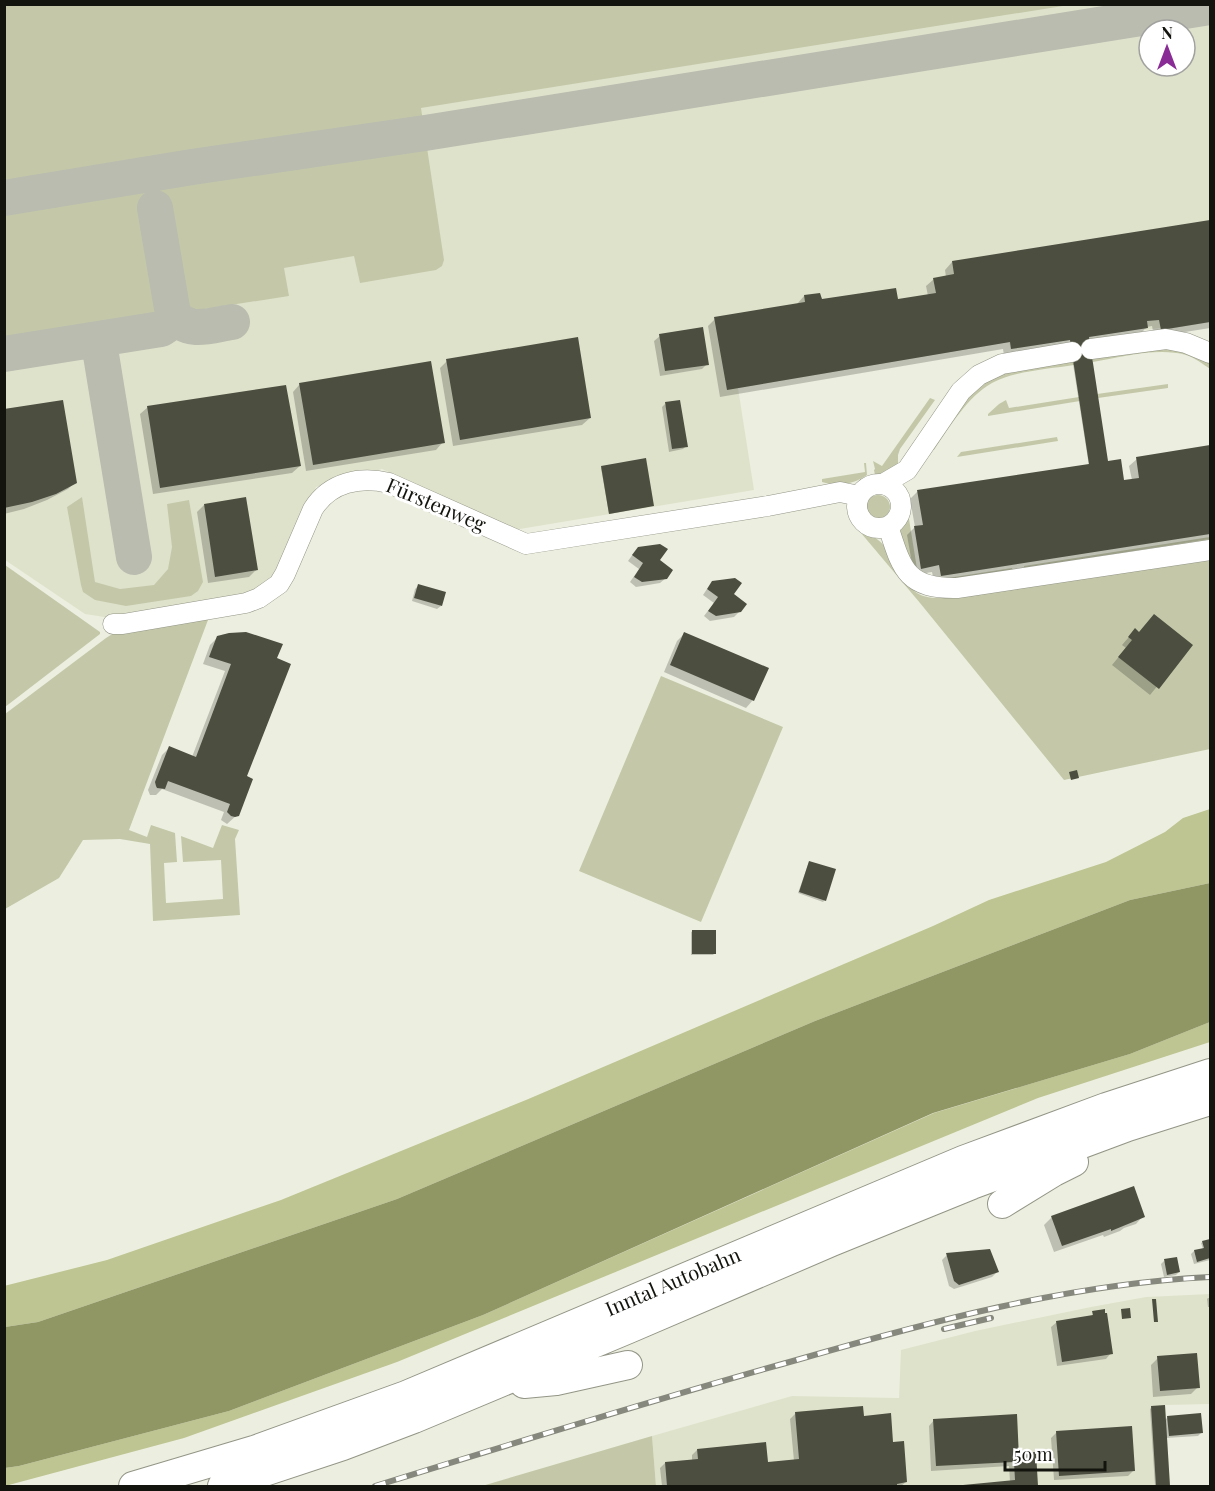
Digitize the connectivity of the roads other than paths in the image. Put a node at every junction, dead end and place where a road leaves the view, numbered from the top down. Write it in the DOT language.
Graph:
graph roads {
  1 [pos="1210,353"];
  2 [pos="883,484"];
  3 [pos="858,505"];
  4 [pos="888,526"];
  5 [pos="1210,550"];
  6 [pos="113,624"];
  7 [pos="1210,1073"];
  8 [pos="1210,1101"];
  9 [pos="1128,1127"];
  10 [pos="1002,1204"];
  11 [pos="628,1365"];
  12 [pos="492,1387"];
  13 [pos="133,1486"];
  14 [pos="222,1486"];
  1 -- 2 [label="street"];
  2 -- 3 [label="street"];
  2 -- 4 [label="street"];
  3 -- 4 [label="street"];
  3 -- 6 [label="street, Fürstenweg"];
  4 -- 5 [label="street"];
  7 -- 13 [label="highway, Inntal Autobahn"];
  8 -- 9 [label="highway, Inntal Autobahn"];
  9 -- 10 [label="highway"];
  9 -- 12 [label="highway, Inntal Autobahn"];
  11 -- 12 [label="highway"];
  12 -- 14 [label="highway, Inntal Autobahn"];
}
